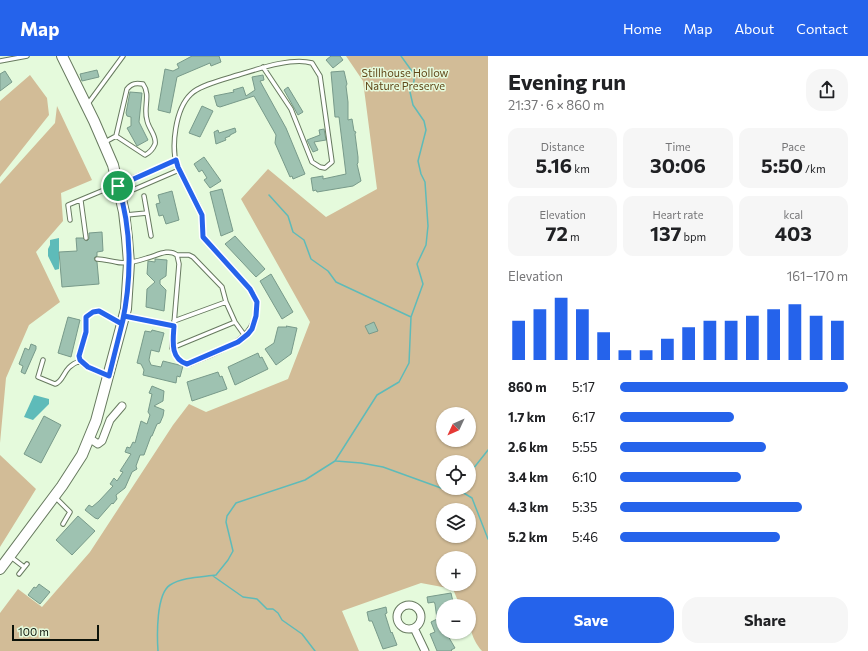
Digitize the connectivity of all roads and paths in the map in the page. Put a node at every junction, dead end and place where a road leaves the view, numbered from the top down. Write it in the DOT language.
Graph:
graph roads {
  1 [pos="26,56"];
  2 [pos="62,56"];
  3 [pos="124,56"];
  4 [pos="0,61"];
  5 [pos="263,67"];
  6 [pos="86,106"];
  7 [pos="116,136"];
  8 [pos="104,142"];
  9 [pos="176,160"];
  10 [pos="179,170"];
  11 [pos="119,191"];
  12 [pos="144,196"];
  13 [pos="81,201"];
  14 [pos="147,213"];
  15 [pos="124,215"];
  16 [pos="70,220"];
  17 [pos="151,236"];
  18 [pos="86,238"];
  19 [pos="177,255"];
  20 [pos="97,259"];
  21 [pos="129,261"];
  22 [pos="226,302"];
  23 [pos="123,320"];
  24 [pos="174,321"];
  25 [pos="234,322"];
  26 [pos="174,326"];
  27 [pos="245,336"];
  28 [pos="172,348"];
  29 [pos="43,360"];
  30 [pos="80,360"];
  31 [pos="109,376"];
  32 [pos="122,406"];
  33 [pos="89,438"];
  34 [pos="55,496"];
  35 [pos="62,524"];
  36 [pos="10,556"];
  37 [pos="27,564"];
  38 [pos="24,568"];
  39 [pos="0,569"];
  40 [pos="19,574"];
  41 [pos="414,628"];
  42 [pos="424,651"];
  1 -- 4 [label="lane"];
  2 -- 6 [label="main road"];
  3 -- 6 [label="lane"];
  5 -- 5 [label="lane"];
  5 -- 9 [label="lane"];
  6 -- 8 [label="main road"];
  7 -- 7 [label="lane"];
  7 -- 8 [label="lane"];
  8 -- 11 [label="main road"];
  9 -- 10 [label="lane"];
  9 -- 11 [label="lane"];
  10 -- 11 [label="lane"];
  10 -- 27 [label="lane"];
  11 -- 13 [label="lane"];
  11 -- 15 [label="main road"];
  12 -- 14 [label="lane"];
  13 -- 16 [label="lane"];
  13 -- 18 [label="lane"];
  14 -- 15 [label="lane"];
  14 -- 17 [label="lane"];
  15 -- 21 [label="main road"];
  19 -- 21 [label="lane"];
  19 -- 22 [label="lane"];
  19 -- 24 [label="lane"];
  20 -- 21 [label="lane"];
  21 -- 23 [label="main road"];
  22 -- 24 [label="lane"];
  22 -- 25 [label="lane"];
  23 -- 26 [label="lane"];
  23 -- 30 [label="lane"];
  23 -- 31 [label="main road"];
  24 -- 26 [label="lane"];
  25 -- 27 [label="lane"];
  25 -- 28 [label="lane"];
  26 -- 28 [label="lane"];
  27 -- 28 [label="lane"];
  29 -- 30 [label="lane"];
  30 -- 31 [label="lane"];
  31 -- 33 [label="main road"];
  32 -- 33 [label="street"];
  33 -- 34 [label="main road"];
  34 -- 35 [label="lane"];
  34 -- 36 [label="main road"];
  36 -- 38 [label="lane"];
  36 -- 39 [label="main road"];
  37 -- 38 [label="lane"];
  38 -- 40 [label="lane"];
  41 -- 42 [label="street"];
}
